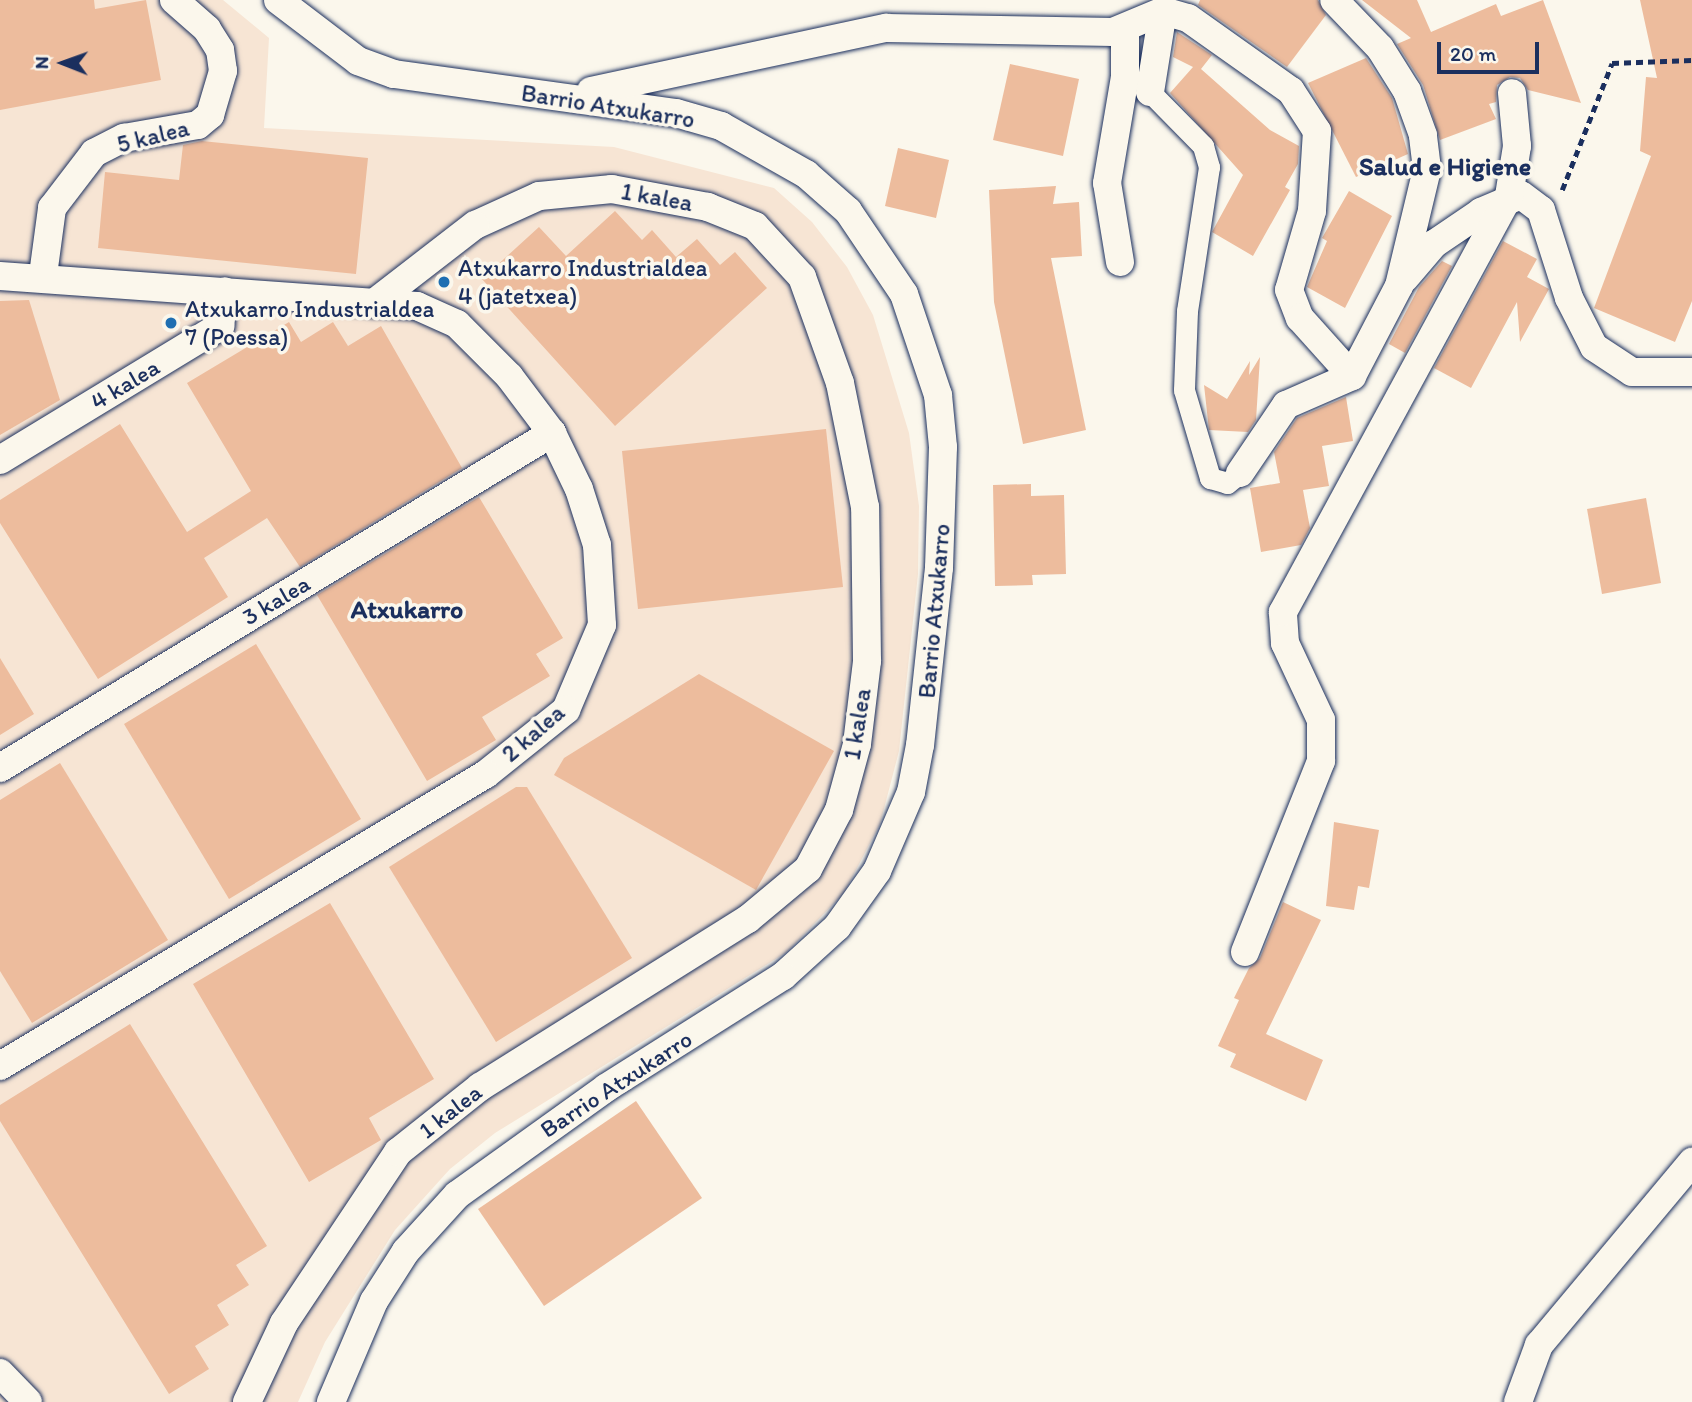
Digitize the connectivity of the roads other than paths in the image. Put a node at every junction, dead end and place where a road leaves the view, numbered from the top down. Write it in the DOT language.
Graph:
graph roads {
  1 [pos="174,0"];
  2 [pos="278,0"];
  3 [pos="1334,0"];
  4 [pos="1163,11"];
  5 [pos="1125,29"];
  6 [pos="1150,92"];
  7 [pos="1512,93"];
  8 [pos="558,97"];
  9 [pos="1510,196"];
  10 [pos="1120,262"];
  11 [pos="43,275"];
  12 [pos="0,276"];
  13 [pos="1399,286"];
  14 [pos="225,291"];
  15 [pos="374,303"];
  16 [pos="1692,372"];
  17 [pos="1352,376"];
  18 [pos="552,433"];
  19 [pos="0,460"];
  20 [pos="1240,473"];
  21 [pos="0,768"];
  22 [pos="1245,952"];
  23 [pos="0,1066"];
  24 [pos="1692,1162"];
  25 [pos="0,1373"];
  26 [pos="28,1402"];
  27 [pos="247,1402"];
  28 [pos="331,1402"];
  29 [pos="1518,1402"];
  1 -- 11 [label="street, 5 kalea"];
  2 -- 8 [label="street, Barrio Atxukarro"];
  3 -- 13 [label="street"];
  4 -- 5 [label="street"];
  4 -- 6 [label="street"];
  4 -- 17 [label="street"];
  5 -- 8 [label="street"];
  5 -- 10 [label="street"];
  6 -- 20 [label="street"];
  7 -- 9 [label="street"];
  8 -- 28 [label="street, Barrio Atxukarro"];
  9 -- 13 [label="street"];
  9 -- 16 [label="street"];
  9 -- 22 [label="street"];
  11 -- 12 [label="street, 2 kalea"];
  11 -- 14 [label="street, 2 kalea"];
  13 -- 17 [label="street"];
  14 -- 15 [label="street, 2 kalea"];
  14 -- 19 [label="street, 4 kalea"];
  15 -- 18 [label="street, 2 kalea"];
  15 -- 27 [label="street, 1 kalea"];
  17 -- 20 [label="street"];
  18 -- 21 [label="street, 3 kalea"];
  18 -- 23 [label="street, 2 kalea"];
  24 -- 29 [label="street"];
  25 -- 26 [label="street"];
}
